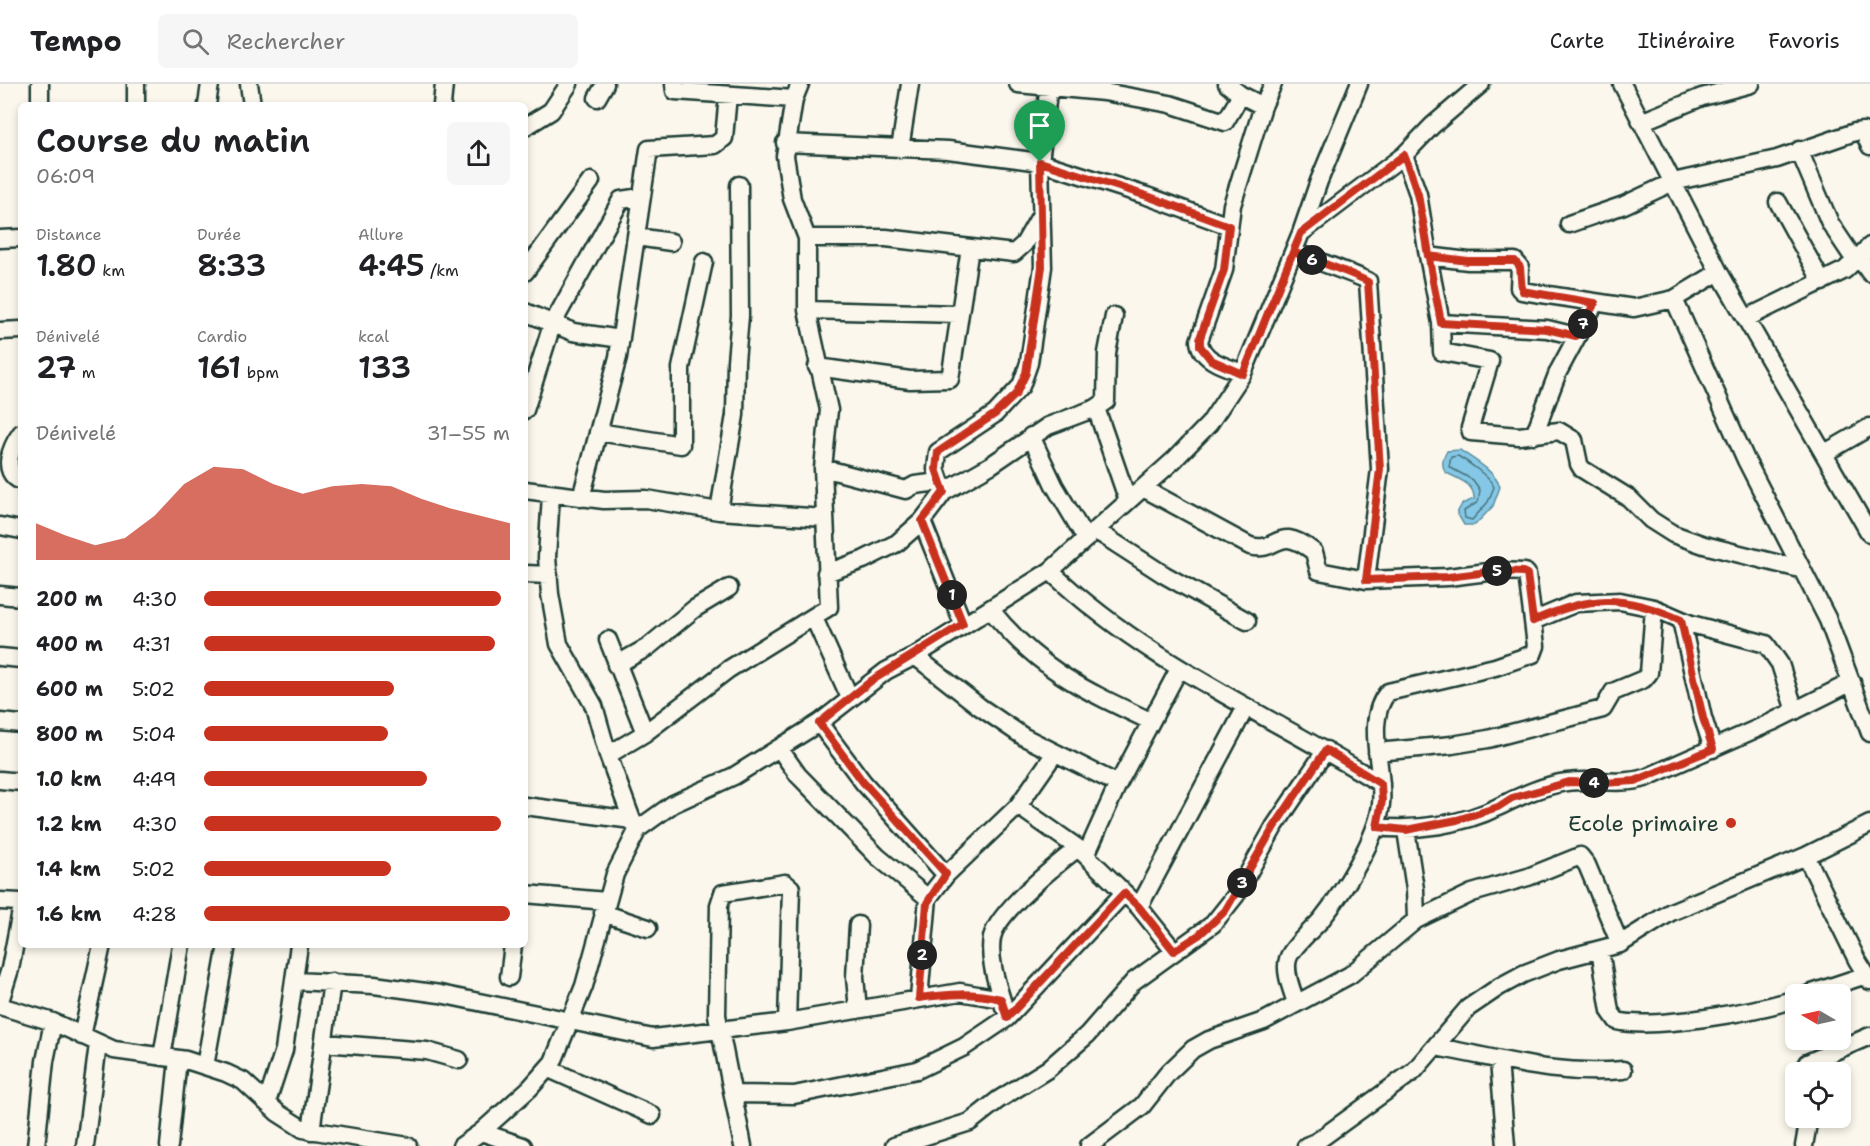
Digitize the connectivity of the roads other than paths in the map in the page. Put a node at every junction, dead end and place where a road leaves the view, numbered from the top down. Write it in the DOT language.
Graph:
graph roads {
  1 [pos="40,84"];
  2 [pos="136,84"];
  3 [pos="210,84"];
  4 [pos="249,84"];
  5 [pos="444,84"];
  6 [pos="569,84"];
  7 [pos="674,84"];
  8 [pos="910,84"];
  9 [pos="1018,84"];
  10 [pos="1227,84"];
  11 [pos="1274,84"];
  12 [pos="1359,84"];
  13 [pos="1480,84"];
  14 [pos="1622,84"];
  15 [pos="1751,84"];
  16 [pos="1049,85"];
  17 [pos="797,91"];
  18 [pos="728,95"];
  19 [pos="1241,95"];
  20 [pos="40,102"];
  21 [pos="136,102"];
  22 [pos="207,102"];
  23 [pos="252,102"];
  24 [pos="442,102"];
  25 [pos="1263,106"];
  26 [pos="1641,122"];
  27 [pos="528,125"];
  28 [pos="785,143"];
  29 [pos="1870,146"];
  30 [pos="900,149"];
  31 [pos="1799,150"];
  32 [pos="1404,155"];
  33 [pos="1040,162"];
  34 [pos="591,181"];
  35 [pos="1672,182"];
  36 [pos="739,184"];
  37 [pos="641,197"];
  38 [pos="1778,202"];
  39 [pos="1041,214"];
  40 [pos="1569,224"];
  41 [pos="1229,226"];
  42 [pos="1301,233"];
  43 [pos="637,237"];
  44 [pos="18,238"];
  45 [pos="807,238"];
  46 [pos="0,239"];
  47 [pos="671,242"];
  48 [pos="970,248"];
  49 [pos="1293,252"];
  50 [pos="1428,256"];
  51 [pos="1862,256"];
  52 [pos="704,262"];
  53 [pos="528,268"];
  54 [pos="1719,272"];
  55 [pos="1870,273"];
  56 [pos="1822,282"];
  57 [pos="1674,298"];
  58 [pos="1595,303"];
  59 [pos="807,310"];
  60 [pos="528,313"];
  61 [pos="958,314"];
  62 [pos="1114,316"];
  63 [pos="1747,318"];
  64 [pos="1441,323"];
  65 [pos="552,325"];
  66 [pos="18,330"];
  67 [pos="0,331"];
  68 [pos="1576,336"];
  69 [pos="621,339"];
  70 [pos="817,366"];
  71 [pos="1243,374"];
  72 [pos="528,401"];
  73 [pos="1096,408"];
  74 [pos="1870,428"];
  75 [pos="598,432"];
  76 [pos="1534,435"];
  77 [pos="1031,436"];
  78 [pos="18,437"];
  79 [pos="5,453"];
  80 [pos="1824,453"];
  81 [pos="823,468"];
  82 [pos="18,479"];
  83 [pos="942,487"];
  84 [pos="1143,488"];
  85 [pos="528,491"];
  86 [pos="551,495"];
  87 [pos="581,498"];
  88 [pos="1128,501"];
  89 [pos="719,511"];
  90 [pos="825,518"];
  91 [pos="922,521"];
  92 [pos="0,526"];
  93 [pos="18,529"];
  94 [pos="1870,534"];
  95 [pos="1090,535"];
  96 [pos="1800,569"];
  97 [pos="1050,571"];
  98 [pos="826,573"];
  99 [pos="528,574"];
  100 [pos="549,575"];
  101 [pos="1366,580"];
  102 [pos="729,588"];
  103 [pos="0,595"];
  104 [pos="18,597"];
  105 [pos="1654,608"];
  106 [pos="990,609"];
  107 [pos="814,618"];
  108 [pos="1681,620"];
  109 [pos="1247,621"];
  110 [pos="1533,621"];
  111 [pos="963,624"];
  112 [pos="608,640"];
  113 [pos="915,656"];
  114 [pos="0,657"];
  115 [pos="18,659"];
  116 [pos="616,665"];
  117 [pos="1179,669"];
  118 [pos="1852,681"];
  119 [pos="850,698"];
  120 [pos="1246,707"];
  121 [pos="1795,711"];
  122 [pos="1150,721"];
  123 [pos="0,722"];
  124 [pos="819,723"];
  125 [pos="18,724"];
  126 [pos="645,733"];
  127 [pos="1870,733"];
  128 [pos="779,748"];
  129 [pos="1713,749"];
  130 [pos="1326,750"];
  131 [pos="1377,752"];
  132 [pos="1055,753"];
  133 [pos="608,755"];
  134 [pos="0,780"];
  135 [pos="18,782"];
  136 [pos="1118,784"];
  137 [pos="1381,784"];
  138 [pos="528,806"];
  139 [pos="1018,806"];
  140 [pos="635,824"];
  141 [pos="1870,824"];
  142 [pos="1377,827"];
  143 [pos="1406,830"];
  144 [pos="1082,852"];
  145 [pos="1806,856"];
  146 [pos="946,874"];
  147 [pos="1124,893"];
  148 [pos="528,894"];
  149 [pos="928,898"];
  150 [pos="0,901"];
  151 [pos="18,902"];
  152 [pos="605,907"];
  153 [pos="1139,907"];
  154 [pos="1416,920"];
  155 [pos="858,924"];
  156 [pos="18,927"];
  157 [pos="648,928"];
  158 [pos="1620,944"];
  159 [pos="102,948"];
  160 [pos="181,948"];
  161 [pos="226,948"];
  162 [pos="299,948"];
  163 [pos="513,948"];
  164 [pos="1600,950"];
  165 [pos="1174,951"];
  166 [pos="509,977"];
  167 [pos="1868,978"];
  168 [pos="295,981"];
  169 [pos="332,982"];
  170 [pos="1846,984"];
  171 [pos="919,998"];
  172 [pos="1001,999"];
  173 [pos="0,1001"];
  174 [pos="1785,1002"];
  175 [pos="1296,1003"];
  176 [pos="0,1006"];
  177 [pos="858,1010"];
  178 [pos="1007,1018"];
  179 [pos="53,1022"];
  180 [pos="572,1022"];
  181 [pos="787,1022"];
  182 [pos="720,1031"];
  183 [pos="1870,1036"];
  184 [pos="90,1040"];
  185 [pos="324,1043"];
  186 [pos="1436,1047"];
  187 [pos="170,1058"];
  188 [pos="459,1060"];
  189 [pos="1499,1061"];
  190 [pos="1809,1062"];
  191 [pos="205,1066"];
  192 [pos="549,1069"];
  193 [pos="1623,1070"];
  194 [pos="734,1094"];
  195 [pos="267,1102"];
  196 [pos="652,1116"];
  197 [pos="1807,1128"];
  198 [pos="312,1131"];
  199 [pos="481,1132"];
  200 [pos="930,1141"];
  201 [pos="36,1146"];
  202 [pos="85,1146"];
  203 [pos="169,1146"];
  204 [pos="408,1146"];
  205 [pos="461,1146"];
  206 [pos="523,1146"];
  207 [pos="743,1146"];
  208 [pos="894,1146"];
  209 [pos="1089,1146"];
  210 [pos="1306,1146"];
  211 [pos="1506,1146"];
  212 [pos="1804,1146"];
  1 -- 20 [label="street"];
  2 -- 21 [label="street"];
  3 -- 22 [label="street"];
  4 -- 23 [label="street"];
  5 -- 24 [label="street"];
  6 -- 27 [label="street"];
  7 -- 18 [label="street"];
  8 -- 30 [label="street"];
  9 -- 16 [label="street"];
  10 -- 19 [label="street"];
  11 -- 25 [label="street"];
  12 -- 42 [label="street"];
  13 -- 32 [label="street"];
  14 -- 26 [label="street"];
  15 -- 26 [label="street"];
  16 -- 19 [label="street"];
  16 -- 33 [label="street"];
  17 -- 18 [label="street"];
  17 -- 28 [label="street"];
  18 -- 37 [label="street"];
  19 -- 25 [label="street"];
  25 -- 41 [label="street"];
  26 -- 35 [label="street"];
  28 -- 30 [label="street"];
  28 -- 45 [label="street"];
  29 -- 31 [label="street"];
  30 -- 33 [label="street"];
  31 -- 35 [label="street"];
  31 -- 51 [label="street"];
  32 -- 42 [label="street"];
  32 -- 50 [label="street"];
  33 -- 39 [label="street"];
  33 -- 41 [label="street"];
  34 -- 53 [label="street"];
  35 -- 40 [label="street"];
  35 -- 54 [label="street"];
  36 -- 89 [label="street"];
  37 -- 43 [label="street"];
  37 -- 65 [label="street"];
  38 -- 56 [label="street"];
  39 -- 48 [label="street"];
  39 -- 83 [label="street"];
  41 -- 71 [label="street"];
  42 -- 49 [label="street"];
  43 -- 47 [label="street"];
  43 -- 69 [label="street"];
  44 -- 46 [label="street"];
  45 -- 48 [label="street"];
  45 -- 59 [label="street"];
  48 -- 61 [label="street"];
  49 -- 71 [label="street"];
  49 -- 101 [label="street"];
  50 -- 58 [label="street"];
  50 -- 64 [label="street"];
  51 -- 55 [label="street"];
  51 -- 56 [label="street"];
  52 -- 75 [label="street"];
  54 -- 57 [label="street"];
  54 -- 63 [label="street"];
  56 -- 63 [label="street"];
  57 -- 58 [label="street"];
  57 -- 96 [label="street"];
  58 -- 68 [label="street"];
  59 -- 61 [label="street"];
  59 -- 70 [label="street"];
  60 -- 65 [label="street"];
  61 -- 70 [label="street"];
  62 -- 73 [label="street"];
  63 -- 80 [label="street"];
  64 -- 68 [label="street"];
  64 -- 76 [label="street"];
  65 -- 69 [label="street"];
  65 -- 72 [label="street"];
  66 -- 67 [label="street"];
  68 -- 76 [label="street"];
  69 -- 75 [label="street"];
  70 -- 81 [label="street"];
  71 -- 84 [label="street"];
  73 -- 77 [label="street"];
  73 -- 88 [label="street"];
  74 -- 80 [label="street"];
  75 -- 87 [label="street"];
  76 -- 96 [label="street"];
  77 -- 83 [label="street"];
  77 -- 95 [label="street"];
  78 -- 79 [label="street"];
  79 -- 82 [label="street"];
  80 -- 94 [label="street"];
  81 -- 83 [label="street"];
  81 -- 90 [label="street"];
  83 -- 91 [label="street"];
  84 -- 88 [label="street"];
  84 -- 101 [label="street"];
  85 -- 86 [label="street"];
  86 -- 87 [label="street"];
  86 -- 100 [label="street"];
  87 -- 89 [label="street"];
  88 -- 95 [label="street"];
  89 -- 90 [label="street"];
  90 -- 98 [label="street"];
  91 -- 98 [label="street"];
  91 -- 111 [label="street"];
  92 -- 93 [label="street"];
  95 -- 97 [label="street"];
  95 -- 109 [label="street"];
  96 -- 118 [label="street"];
  97 -- 106 [label="street"];
  97 -- 117 [label="street"];
  98 -- 107 [label="street"];
  99 -- 100 [label="street"];
  100 -- 133 [label="street"];
  101 -- 110 [label="street"];
  102 -- 116 [label="street"];
  103 -- 104 [label="street"];
  105 -- 108 [label="street"];
  105 -- 110 [label="street"];
  105 -- 131 [label="street"];
  106 -- 111 [label="street"];
  106 -- 122 [label="street"];
  107 -- 119 [label="street"];
  107 -- 126 [label="street"];
  108 -- 121 [label="street"];
  108 -- 129 [label="street"];
  110 -- 131 [label="street"];
  111 -- 113 [label="street"];
  112 -- 116 [label="street"];
  113 -- 119 [label="street"];
  113 -- 132 [label="street"];
  114 -- 115 [label="street"];
  116 -- 126 [label="street"];
  117 -- 120 [label="street"];
  117 -- 122 [label="street"];
  118 -- 121 [label="street"];
  118 -- 127 [label="street"];
  119 -- 124 [label="street"];
  120 -- 130 [label="street"];
  120 -- 153 [label="street"];
  121 -- 129 [label="street"];
  122 -- 136 [label="street"];
  123 -- 125 [label="street"];
  124 -- 128 [label="street"];
  124 -- 146 [label="street"];
  126 -- 133 [label="street"];
  128 -- 140 [label="street"];
  128 -- 149 [label="street"];
  129 -- 143 [label="street"];
  130 -- 137 [label="street"];
  130 -- 165 [label="street"];
  131 -- 137 [label="street"];
  132 -- 136 [label="street"];
  132 -- 139 [label="street"];
  133 -- 140 [label="street"];
  134 -- 135 [label="street"];
  136 -- 144 [label="street"];
  137 -- 142 [label="street"];
  138 -- 140 [label="street"];
  139 -- 144 [label="street"];
  139 -- 146 [label="street"];
  140 -- 152 [label="street"];
  141 -- 145 [label="street"];
  142 -- 143 [label="street"];
  142 -- 175 [label="street"];
  143 -- 154 [label="street"];
  144 -- 147 [label="street"];
  144 -- 172 [label="street"];
  145 -- 158 [label="street"];
  145 -- 167 [label="street"];
  146 -- 149 [label="street"];
  147 -- 153 [label="street"];
  147 -- 178 [label="street"];
  148 -- 152 [label="street"];
  149 -- 171 [label="street"];
  150 -- 151 [label="street"];
  152 -- 157 [label="street"];
  152 -- 180 [label="street"];
  153 -- 165 [label="street"];
  154 -- 158 [label="street"];
  154 -- 175 [label="street"];
  155 -- 177 [label="street"];
  156 -- 173 [label="street"];
  158 -- 164 [label="street"];
  159 -- 184 [label="street"];
  160 -- 187 [label="street"];
  161 -- 191 [label="street"];
  162 -- 168 [label="street"];
  163 -- 166 [label="street"];
  164 -- 174 [label="street"];
  164 -- 186 [label="street"];
  165 -- 200 [label="street"];
  167 -- 170 [label="street"];
  168 -- 169 [label="street"];
  168 -- 195 [label="street"];
  169 -- 180 [label="street"];
  169 -- 185 [label="street"];
  171 -- 172 [label="street"];
  171 -- 177 [label="street"];
  172 -- 178 [label="street"];
  175 -- 209 [label="street"];
  176 -- 179 [label="street"];
  177 -- 181 [label="street"];
  178 -- 194 [label="street"];
  179 -- 184 [label="street"];
  179 -- 201 [label="street"];
  180 -- 182 [label="street"];
  180 -- 192 [label="street"];
  181 -- 182 [label="street"];
  181 -- 182 [label="street"];
  182 -- 194 [label="street"];
  183 -- 190 [label="street"];
  184 -- 187 [label="street"];
  184 -- 202 [label="street"];
  185 -- 188 [label="street"];
  185 -- 198 [label="street"];
  186 -- 189 [label="street"];
  186 -- 210 [label="street"];
  187 -- 191 [label="street"];
  187 -- 203 [label="street"];
  189 -- 193 [label="street"];
  189 -- 211 [label="street"];
  191 -- 195 [label="street"];
  192 -- 196 [label="street"];
  192 -- 199 [label="street"];
  194 -- 207 [label="street"];
  195 -- 198 [label="street"];
  197 -- 212 [label="street"];
  198 -- 204 [label="street"];
  199 -- 205 [label="street"];
  199 -- 206 [label="street"];
  200 -- 208 [label="street"];
}
